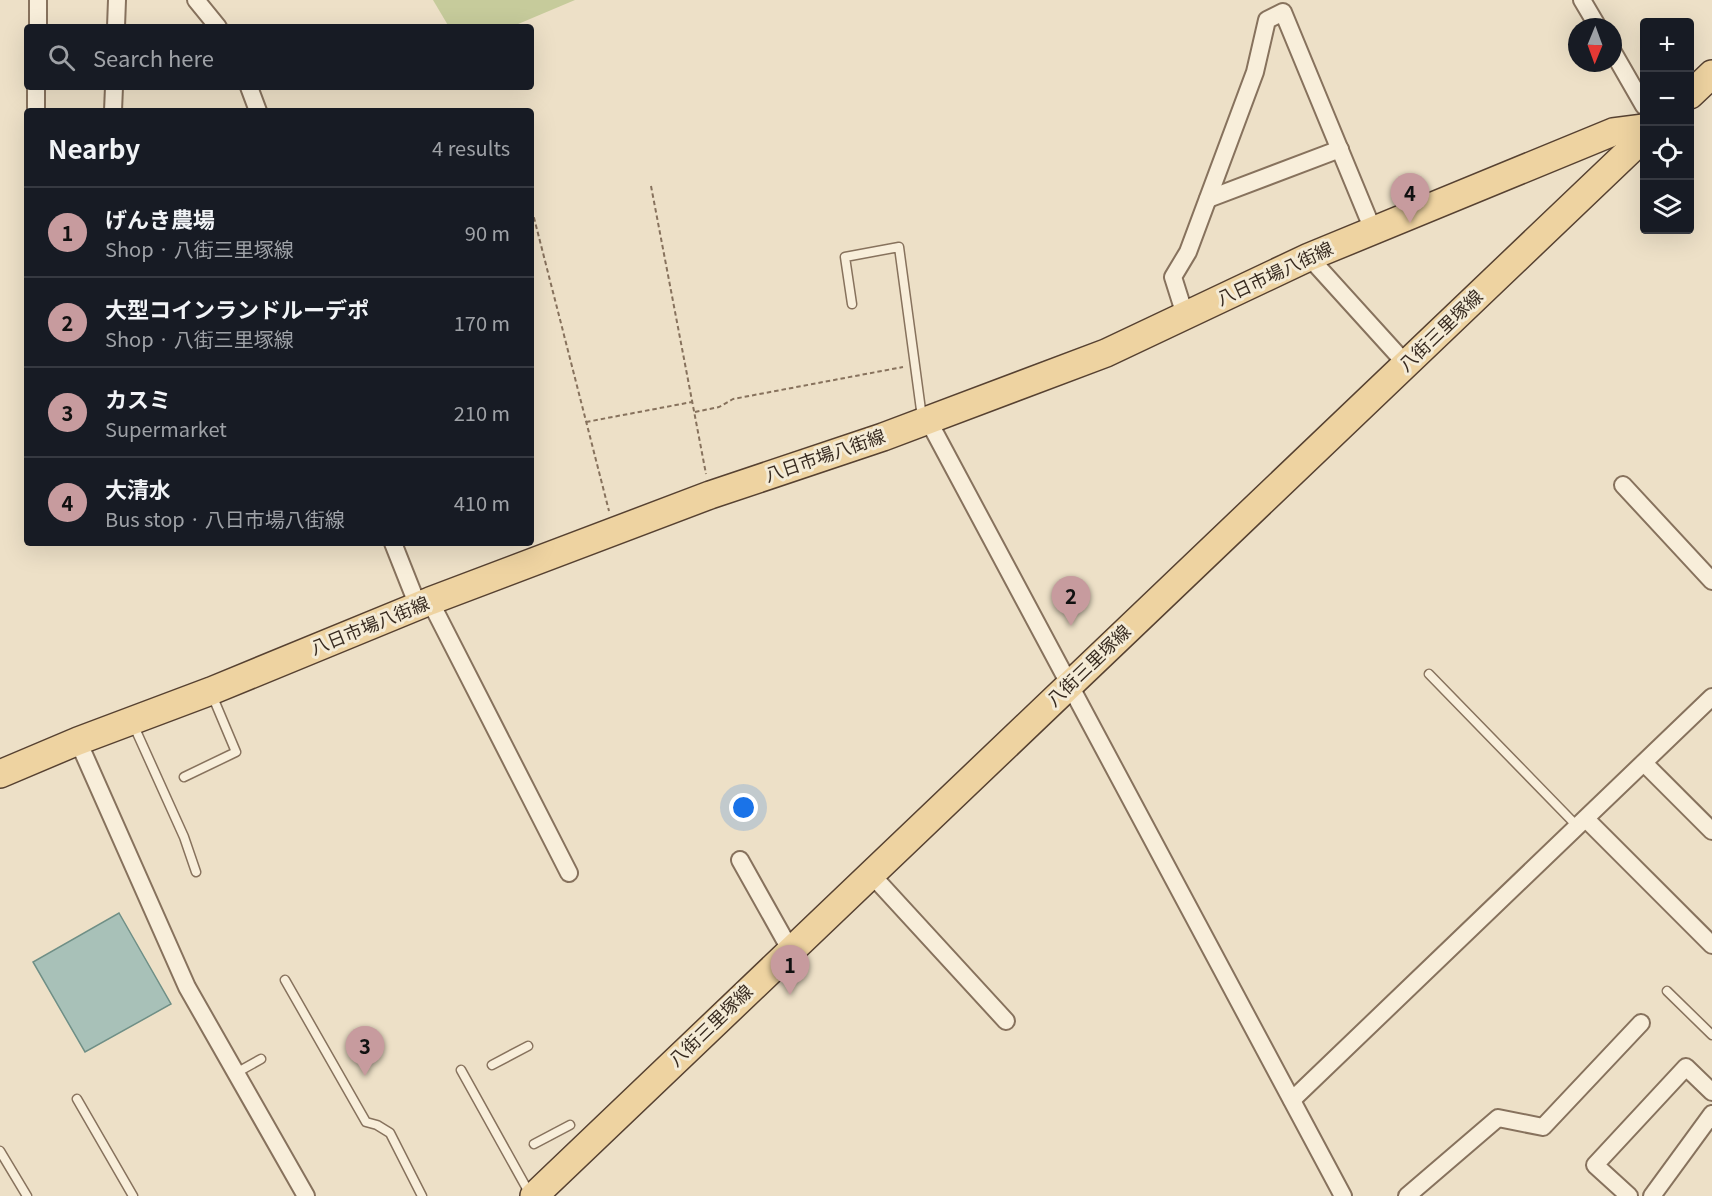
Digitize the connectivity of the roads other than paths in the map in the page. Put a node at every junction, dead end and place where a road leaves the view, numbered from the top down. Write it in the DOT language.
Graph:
graph roads {
  1 [pos="38,0"];
  2 [pos="117,0"];
  3 [pos="196,0"];
  4 [pos="1582,0"];
  5 [pos="1593,18"];
  6 [pos="38,24"];
  7 [pos="116,24"];
  8 [pos="216,24"];
  9 [pos="1622,68"];
  10 [pos="1712,74"];
  11 [pos="36,90"];
  12 [pos="114,90"];
  13 [pos="250,90"];
  14 [pos="1694,90"];
  15 [pos="1640,99"];
  16 [pos="36,108"];
  17 [pos="113,108"];
  18 [pos="257,108"];
  19 [pos="1640,129"];
  20 [pos="1640,141"];
  21 [pos="1340,149"];
  22 [pos="1208,200"];
  23 [pos="1373,230"];
  24 [pos="1309,257"];
  25 [pos="852,304"];
  26 [pos="1185,315"];
  27 [pos="1406,364"];
  28 [pos="928,420"];
  29 [pos="1623,485"];
  30 [pos="395,546"];
  31 [pos="1712,581"];
  32 [pos="424,604"];
  33 [pos="1429,674"];
  34 [pos="1070,684"];
  35 [pos="211,691"];
  36 [pos="1712,698"];
  37 [pos="132,720"];
  38 [pos="78,741"];
  39 [pos="1644,763"];
  40 [pos="0,774"];
  41 [pos="184,777"];
  42 [pos="1582,823"];
  43 [pos="1712,831"];
  44 [pos="740,860"];
  45 [pos="196,872"];
  46 [pos="569,873"];
  47 [pos="872,874"];
  48 [pos="1712,945"];
  49 [pos="791,951"];
  50 [pos="285,980"];
  51 [pos="1667,991"];
  52 [pos="1006,1021"];
  53 [pos="1641,1023"];
  54 [pos="1712,1035"];
  55 [pos="528,1046"];
  56 [pos="261,1059"];
  57 [pos="492,1065"];
  58 [pos="461,1070"];
  59 [pos="236,1073"];
  60 [pos="1712,1092"];
  61 [pos="77,1099"];
  62 [pos="1292,1100"];
  63 [pos="1712,1114"];
  64 [pos="570,1125"];
  65 [pos="534,1144"];
  66 [pos="0,1151"];
  67 [pos="541,1185"];
  68 [pos="27,1196"];
  69 [pos="132,1196"];
  70 [pos="306,1196"];
  71 [pos="422,1196"];
  72 [pos="1343,1196"];
  73 [pos="1407,1196"];
  74 [pos="1629,1196"];
  75 [pos="1652,1196"];
  1 -- 6 [label="street"];
  2 -- 7 [label="street"];
  3 -- 8 [label="street"];
  4 -- 5 [label="street"];
  9 -- 15 [label="street"];
  10 -- 14 [label="main road"];
  11 -- 16 [label="street"];
  12 -- 17 [label="street"];
  13 -- 18 [label="street"];
  19 -- 23 [label="main road, 八日市場八街線"];
  20 -- 27 [label="main road, 八街三里塚線"];
  21 -- 22 [label="street"];
  21 -- 22 [label="street"];
  21 -- 23 [label="street"];
  22 -- 26 [label="street"];
  23 -- 24 [label="main road, 八日市場八街線"];
  24 -- 26 [label="main road, 八日市場八街線"];
  24 -- 27 [label="street"];
  25 -- 28 [label="lane"];
  26 -- 28 [label="main road, 八日市場八街線"];
  27 -- 34 [label="main road, 八街三里塚線"];
  28 -- 32 [label="main road, 八日市場八街線"];
  28 -- 34 [label="street"];
  29 -- 31 [label="street"];
  30 -- 32 [label="street"];
  32 -- 35 [label="main road, 八日市場八街線"];
  32 -- 46 [label="street"];
  33 -- 42 [label="lane"];
  34 -- 47 [label="main road, 八街三里塚線"];
  34 -- 62 [label="street"];
  35 -- 37 [label="main road, 八日市場八街線"];
  35 -- 41 [label="lane"];
  36 -- 39 [label="street"];
  37 -- 38 [label="main road, 八日市場八街線"];
  37 -- 45 [label="lane"];
  38 -- 40 [label="main road, 八日市場八街線"];
  38 -- 59 [label="street"];
  39 -- 42 [label="street"];
  39 -- 43 [label="street"];
  42 -- 48 [label="street"];
  42 -- 62 [label="street"];
  44 -- 49 [label="street"];
  47 -- 49 [label="main road, 八街三里塚線"];
  47 -- 52 [label="street"];
  49 -- 67 [label="main road, 八街三里塚線"];
  50 -- 71 [label="lane"];
  51 -- 54 [label="lane"];
  53 -- 73 [label="street"];
  55 -- 57 [label="lane"];
  56 -- 59 [label="lane"];
  58 -- 67 [label="lane"];
  59 -- 70 [label="street"];
  60 -- 74 [label="street"];
  61 -- 69 [label="lane"];
  62 -- 72 [label="street"];
  63 -- 75 [label="street"];
  64 -- 65 [label="lane"];
  66 -- 68 [label="lane"];
}
